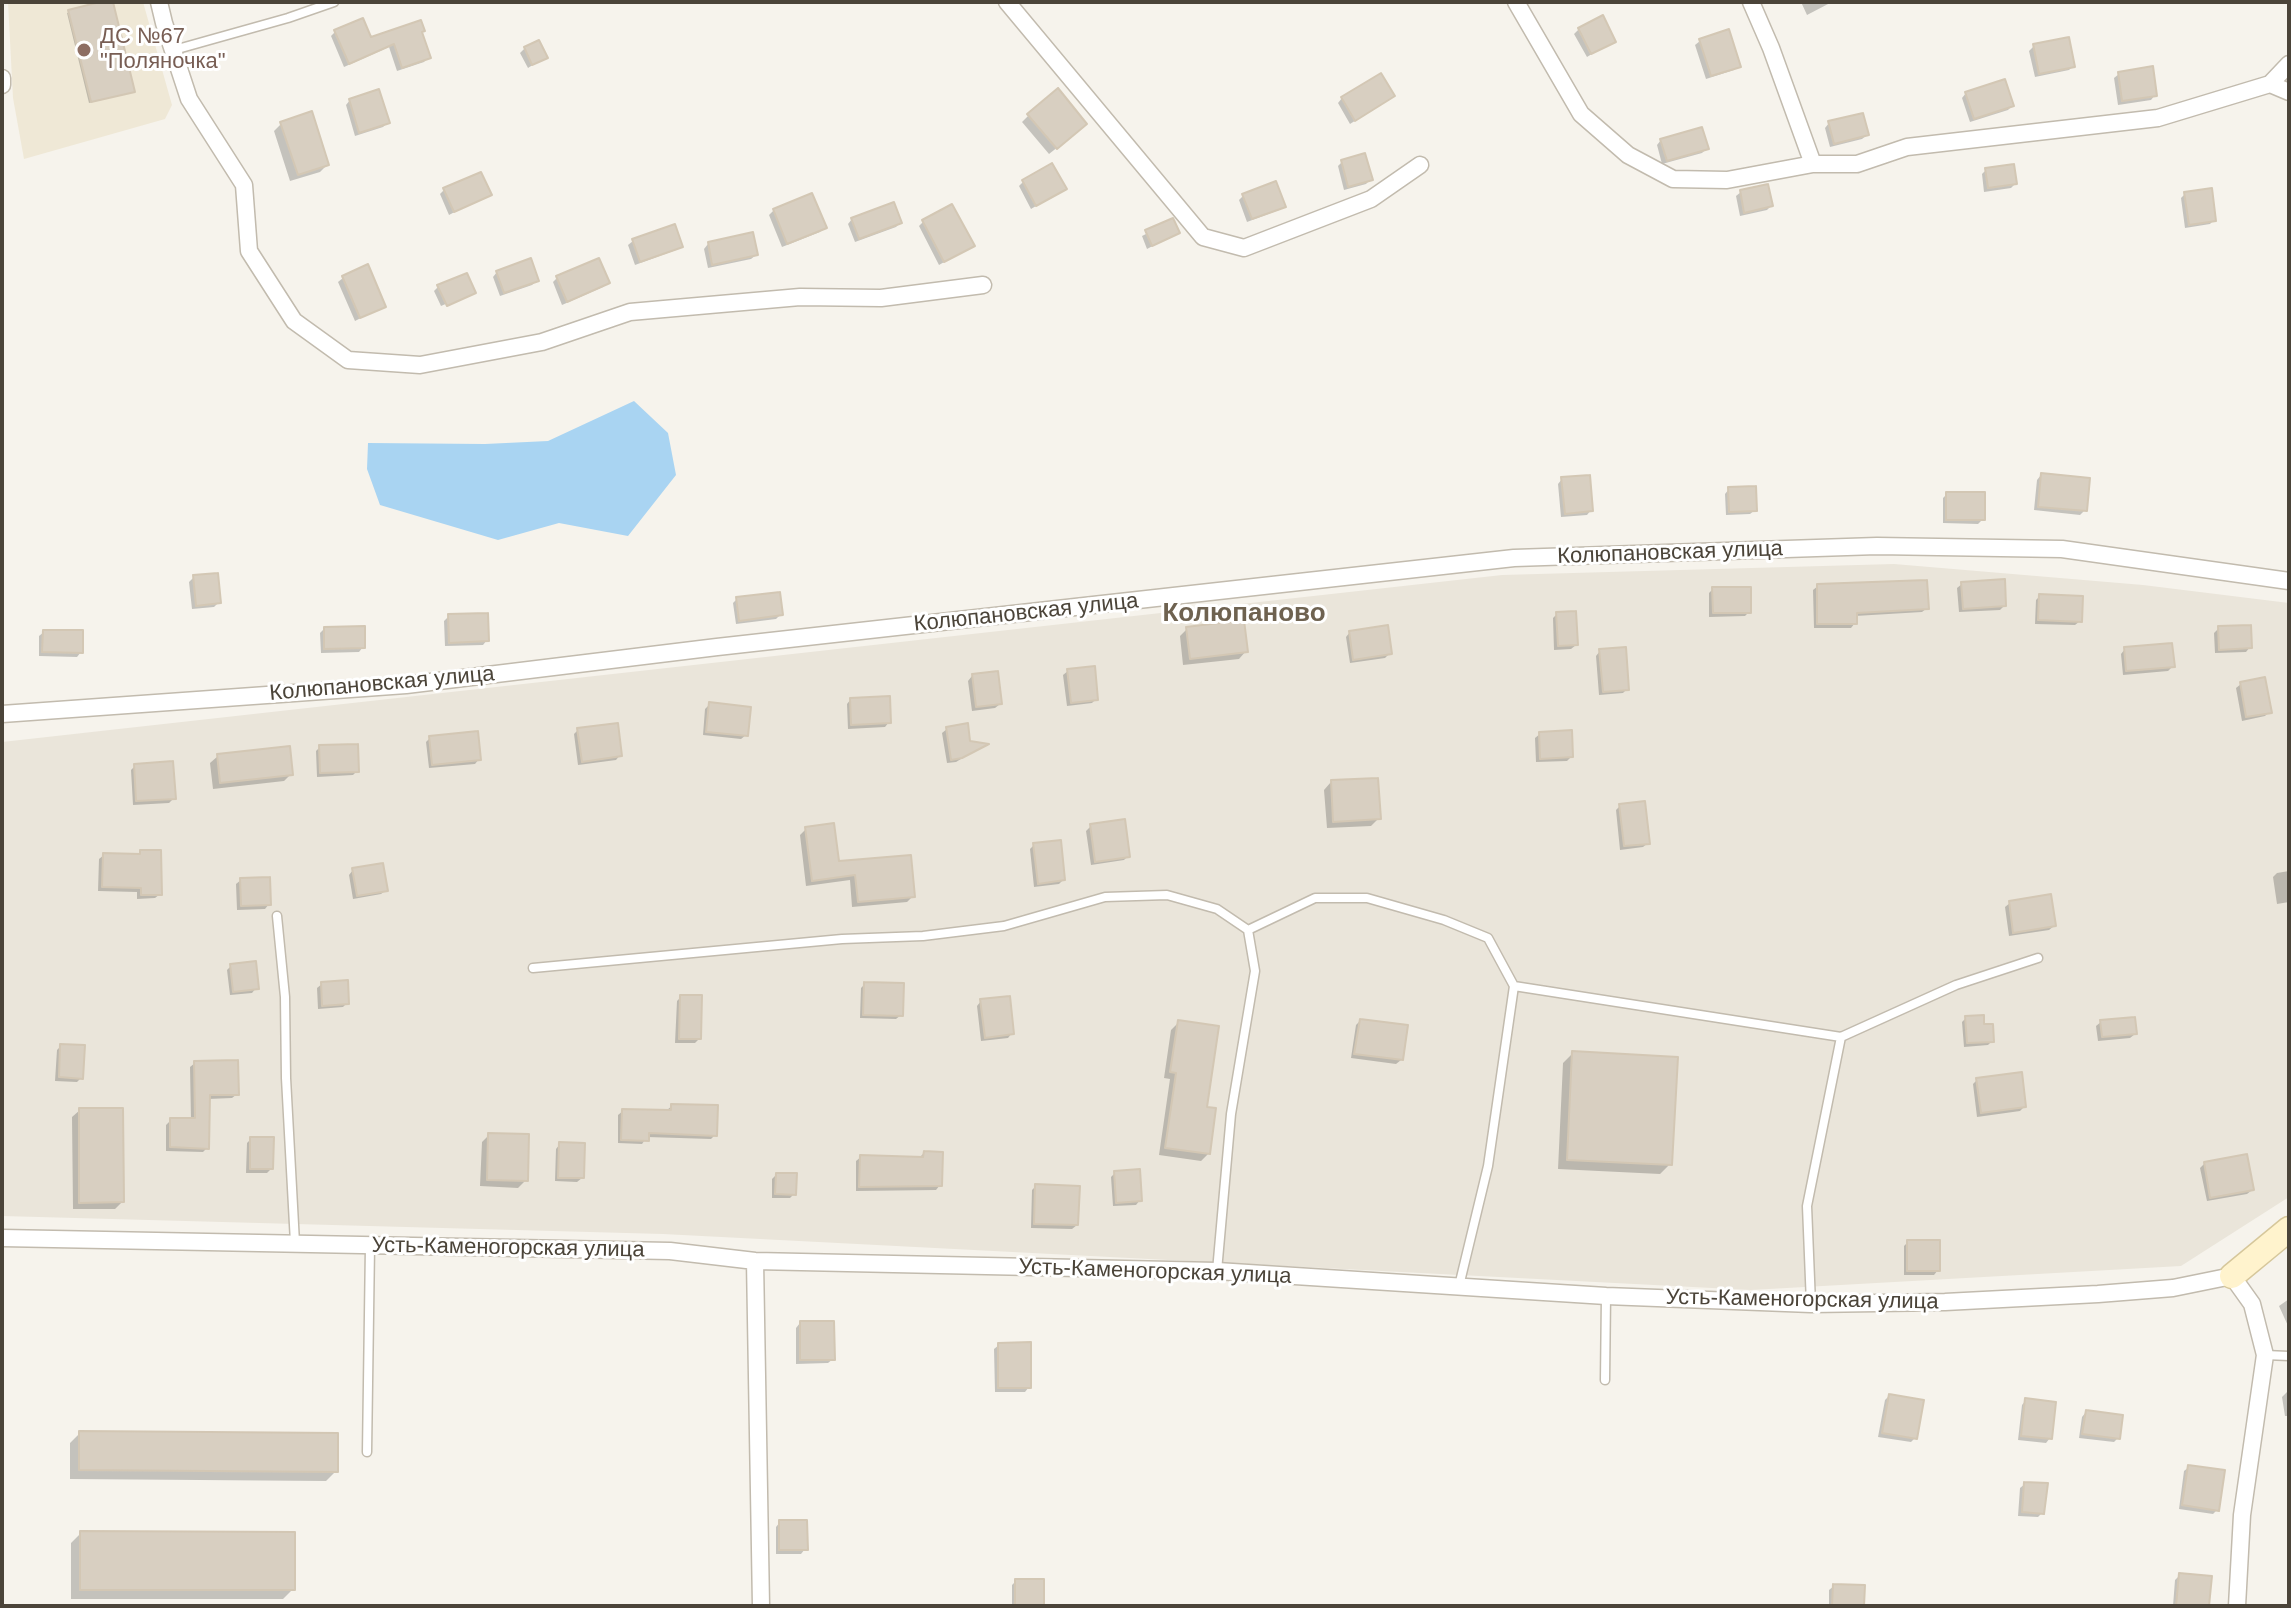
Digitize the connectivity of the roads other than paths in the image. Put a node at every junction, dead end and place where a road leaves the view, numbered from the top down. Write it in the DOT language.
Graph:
graph roads {
  1 [pos="159,2"];
  2 [pos="334,2"];
  3 [pos="1007,2"];
  4 [pos="1516,2"];
  5 [pos="1751,2"];
  6 [pos="173,51"];
  7 [pos="2289,64"];
  8 [pos="2,78"];
  9 [pos="2270,84"];
  10 [pos="2,85"];
  11 [pos="2289,92"];
  12 [pos="1813,164"];
  13 [pos="1420,165"];
  14 [pos="983,285"];
  15 [pos="2289,581"];
  16 [pos="2,714"];
  17 [pos="277,916"];
  18 [pos="1248,930"];
  19 [pos="2038,958"];
  20 [pos="533,968"];
  21 [pos="1514,986"];
  22 [pos="1841,1037"];
  23 [pos="2289,1229"];
  24 [pos="2,1238"];
  25 [pos="295,1244"];
  26 [pos="370,1246"];
  27 [pos="755,1261"];
  28 [pos="1217,1271"];
  29 [pos="2232,1276"];
  30 [pos="1459,1286"];
  31 [pos="1606,1296"];
  32 [pos="1811,1304"];
  33 [pos="2265,1355"];
  34 [pos="2289,1356"];
  35 [pos="1605,1380"];
  36 [pos="367,1452"];
  37 [pos="761,1606"];
  38 [pos="2237,1606"];
  1 -- 6 [label="street"];
  2 -- 6 [label="lane"];
  3 -- 13 [label="street"];
  4 -- 12 [label="street"];
  5 -- 12 [label="street"];
  6 -- 14 [label="street"];
  7 -- 9 [label="street"];
  8 -- 10 [label="street"];
  9 -- 11 [label="street"];
  9 -- 12 [label="street"];
  15 -- 16 [label="street, Колюпановская улица"];
  17 -- 25 [label="lane"];
  18 -- 20 [label="lane"];
  18 -- 21 [label="lane"];
  18 -- 28 [label="lane"];
  19 -- 22 [label="lane"];
  21 -- 22 [label="lane"];
  21 -- 30 [label="lane"];
  22 -- 32 [label="lane"];
  23 -- 29 [label="street, Усть-Каменогорская улица"];
  24 -- 25 [label="street, Усть-Каменогорская улица"];
  25 -- 26 [label="street, Усть-Каменогорская улица"];
  26 -- 27 [label="street, Усть-Каменогорская улица"];
  26 -- 36 [label="lane"];
  27 -- 28 [label="street, Усть-Каменогорская улица"];
  27 -- 37 [label="street"];
  28 -- 30 [label="street, Усть-Каменогорская улица"];
  29 -- 32 [label="street, Усть-Каменогорская улица"];
  29 -- 33 [label="street"];
  30 -- 31 [label="street, Усть-Каменогорская улица"];
  31 -- 32 [label="street, Усть-Каменогорская улица"];
  31 -- 35 [label="lane"];
  33 -- 34 [label="lane"];
  33 -- 38 [label="street"];
}
